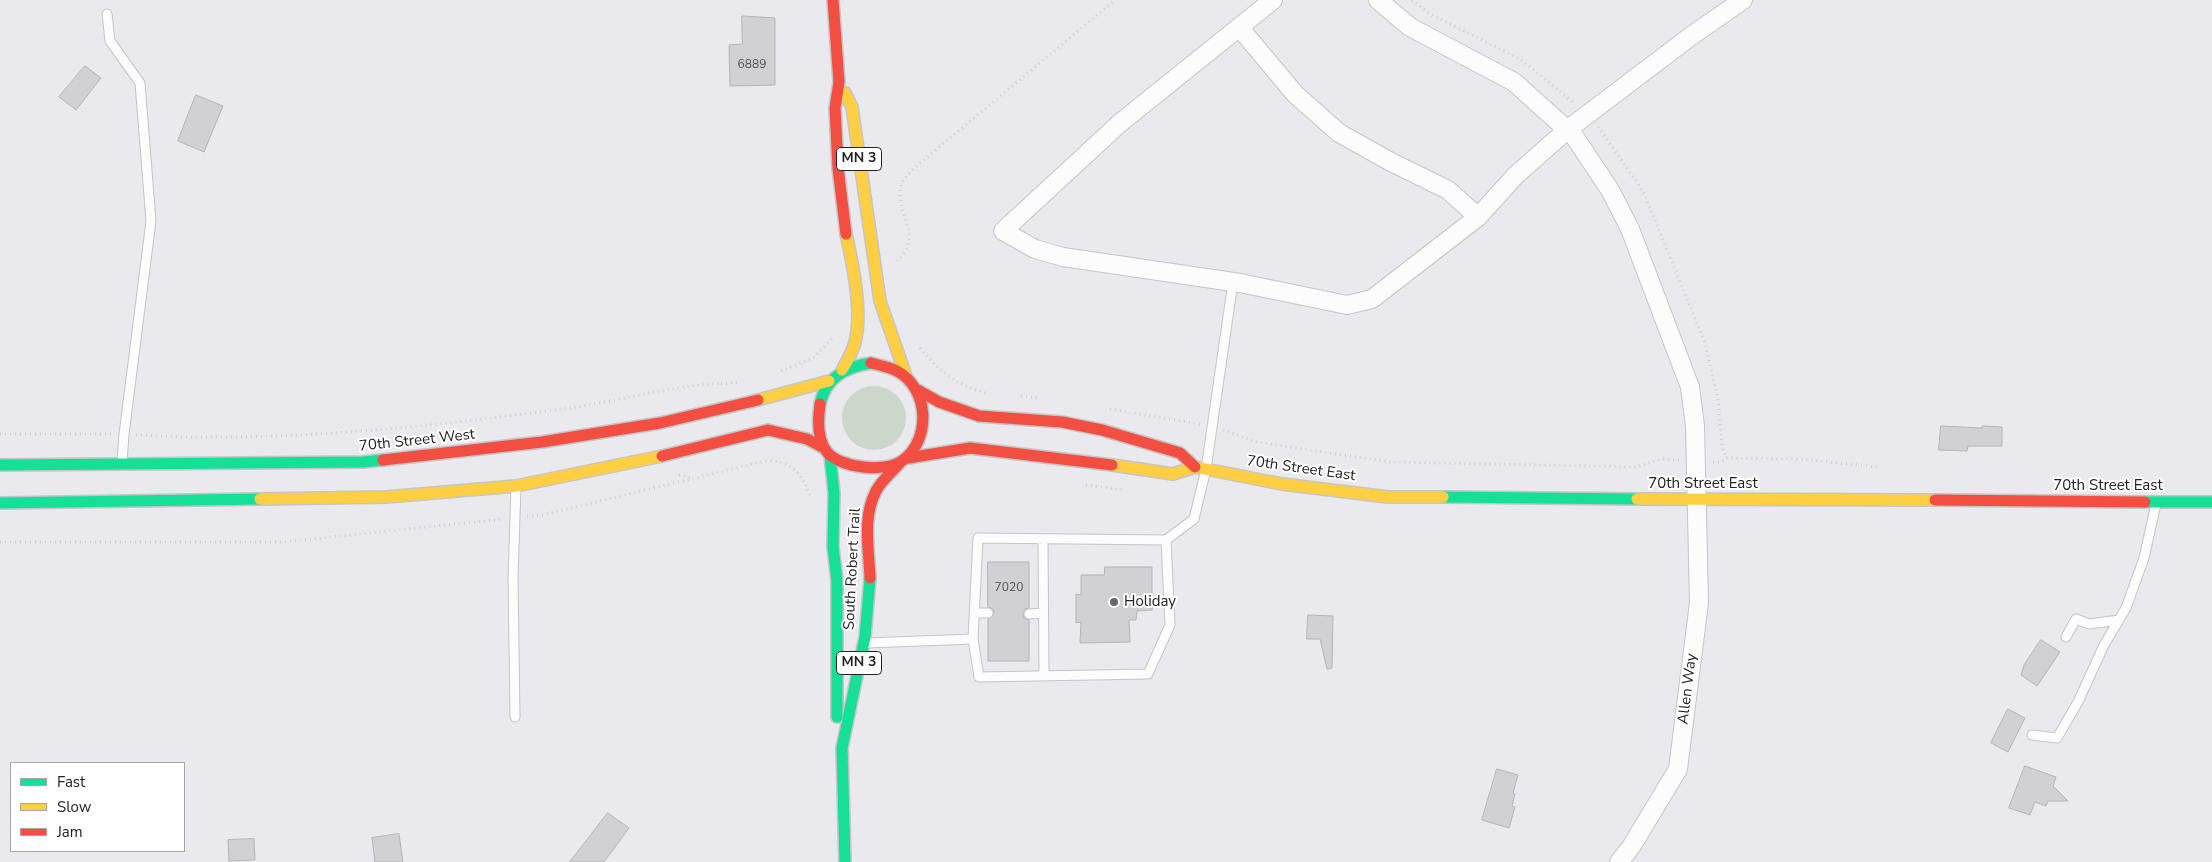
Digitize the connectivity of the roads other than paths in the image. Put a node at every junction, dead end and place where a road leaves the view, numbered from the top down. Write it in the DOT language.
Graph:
graph roads {
  1 [pos="833,0"];
  2 [pos="1272,0"];
  3 [pos="1378,0"];
  4 [pos="1743,0"];
  5 [pos="108,14"];
  6 [pos="1239,27"];
  7 [pos="840,82"];
  8 [pos="1567,130"];
  9 [pos="1478,217"];
  10 [pos="1233,282"];
  11 [pos="842,370"];
  12 [pos="906,376"];
  13 [pos="830,381"];
  14 [pos="916,389"];
  15 [pos="827,452"];
  16 [pos="903,461"];
  17 [pos="122,464"];
  18 [pos="0,465"];
  19 [pos="1201,468"];
  20 [pos="516,486"];
  21 [pos="1698,498"];
  22 [pos="2157,501"];
  23 [pos="2212,502"];
  24 [pos="0,503"];
  25 [pos="1043,539"];
  26 [pos="1166,540"];
  27 [pos="988,613"];
  28 [pos="974,614"];
  29 [pos="1029,614"];
  30 [pos="1043,614"];
  31 [pos="2119,620"];
  32 [pos="2066,637"];
  33 [pos="973,639"];
  34 [pos="850,642"];
  35 [pos="1044,676"];
  36 [pos="515,717"];
  37 [pos="2032,735"];
  38 [pos="842,748"];
  39 [pos="844,862"];
  40 [pos="1619,862"];
  1 -- 7 [label="main road, MN 3"];
  2 -- 6 [label="street"];
  3 -- 8 [label="street, Allen Way"];
  4 -- 8 [label="street"];
  5 -- 17 [label="lane"];
  6 -- 9 [label="street"];
  6 -- 10 [label="street"];
  7 -- 11 [label="main road, MN 3"];
  7 -- 12 [label="main road, MN 3"];
  8 -- 9 [label="street"];
  8 -- 21 [label="street, Allen Way"];
  9 -- 10 [label="street"];
  10 -- 19 [label="lane"];
  11 -- 12 [label="main road"];
  11 -- 13 [label="main road"];
  12 -- 14 [label="main road, MN 3"];
  13 -- 15 [label="main road"];
  13 -- 17 [label="main road, 70th Street West"];
  14 -- 16 [label="main road"];
  14 -- 19 [label="main road, 70th Street East"];
  15 -- 16 [label="main road"];
  15 -- 20 [label="main road"];
  15 -- 34 [label="main road"];
  16 -- 19 [label="main road, 70th Street East"];
  16 -- 34 [label="main road, South Robert Trail / MN 3"];
  17 -- 18 [label="main road, 70th Street West"];
  19 -- 21 [label="main road, 70th Street East"];
  19 -- 26 [label="lane"];
  20 -- 24 [label="main road"];
  20 -- 36 [label="lane"];
  21 -- 22 [label="main road, 70th Street East"];
  21 -- 40 [label="street, Allen Way"];
  22 -- 23 [label="main road, 70th Street East"];
  22 -- 31 [label="lane"];
  25 -- 26 [label="lane"];
  25 -- 28 [label="lane"];
  25 -- 30 [label="lane"];
  26 -- 35 [label="lane"];
  27 -- 28 [label="lane"];
  28 -- 33 [label="lane"];
  29 -- 30 [label="lane"];
  30 -- 35 [label="lane"];
  31 -- 32 [label="lane"];
  31 -- 37 [label="lane"];
  33 -- 34 [label="lane"];
  33 -- 35 [label="lane"];
  34 -- 38 [label="main road, South Robert Trail / MN 3"];
  34 -- 38 [label="main road"];
  38 -- 39 [label="main road, South Robert Trail / MN 3"];
}
